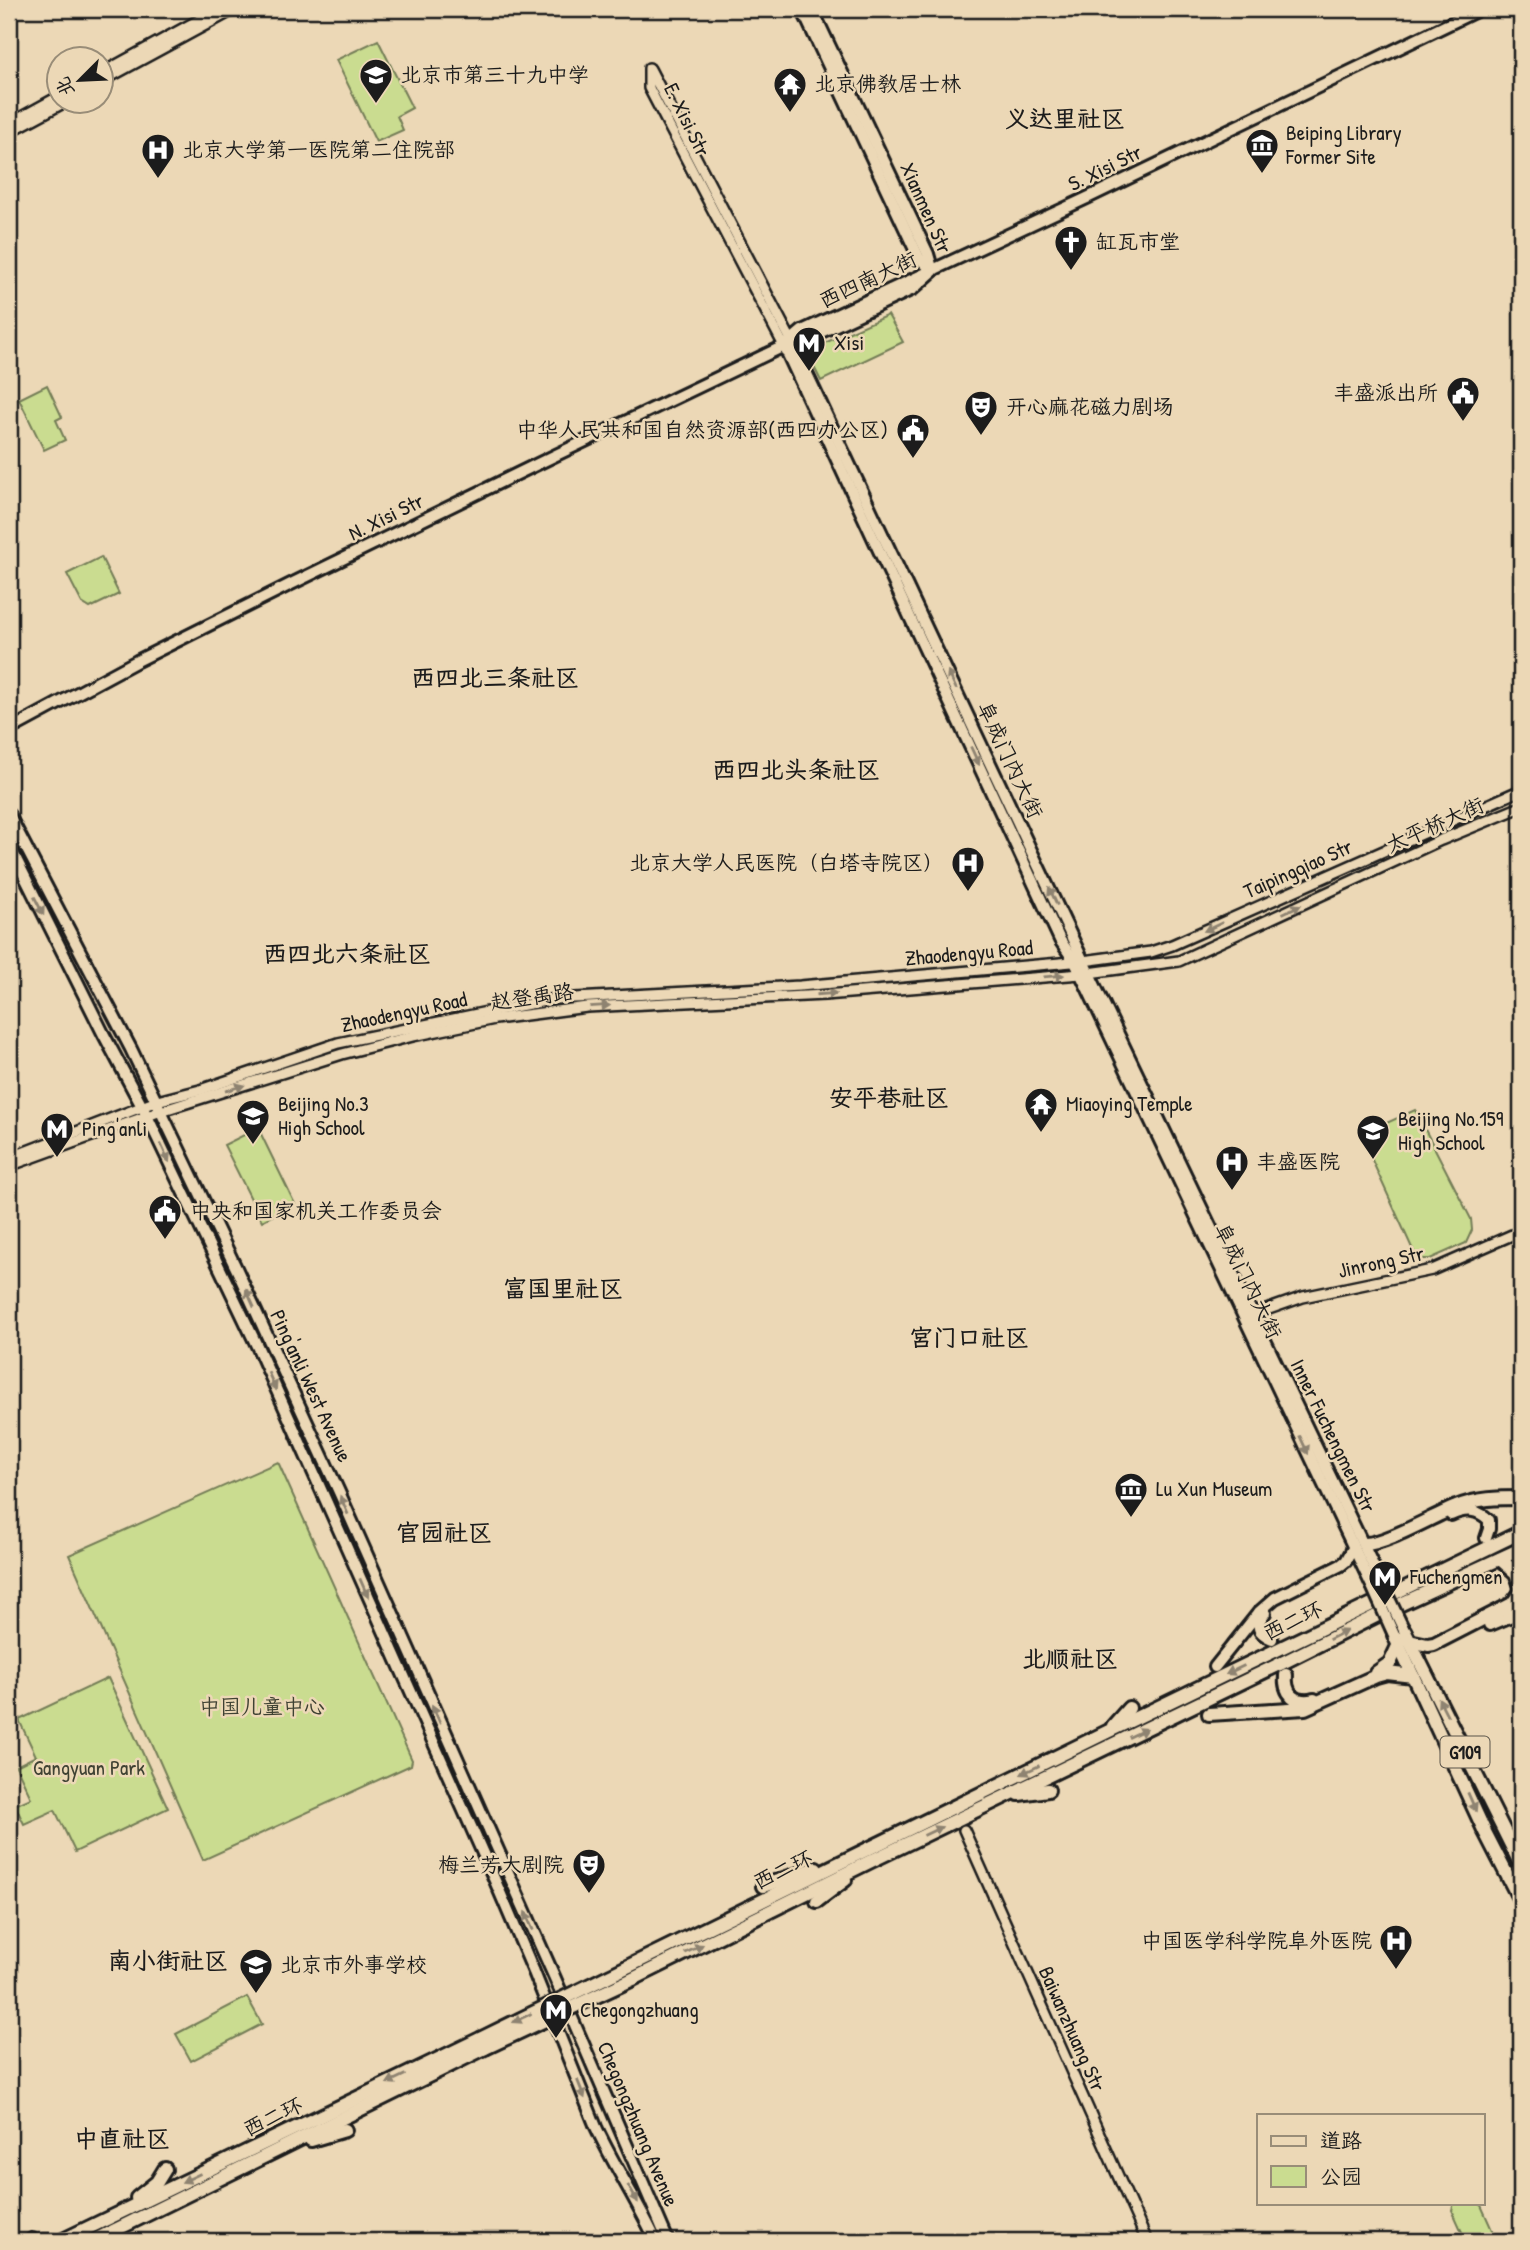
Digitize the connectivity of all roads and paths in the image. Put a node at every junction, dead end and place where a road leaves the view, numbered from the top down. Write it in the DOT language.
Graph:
graph roads {
  1 [pos="219,9"];
  2 [pos="235,9"];
  3 [pos="802,9"];
  4 [pos="811,9"];
  5 [pos="1479,9"];
  6 [pos="116,65"];
  7 [pos="116,73"];
  8 [pos="46,104"];
  9 [pos="46,112"];
  10 [pos="9,124"];
  11 [pos="9,132"];
  12 [pos="933,271"];
  13 [pos="789,343"];
  14 [pos="9,730"];
  15 [pos="1521,790"];
  16 [pos="1521,807"];
  17 [pos="9,815"];
  18 [pos="9,845"];
  19 [pos="1079,962"];
  20 [pos="1085,974"];
  21 [pos="159,1106"];
  22 [pos="144,1112"];
  23 [pos="9,1158"];
  24 [pos="9,1166"];
  25 [pos="1521,1231"];
  26 [pos="1249,1316"];
  27 [pos="1521,1498"];
  28 [pos="1521,1532"];
  29 [pos="1486,1538"];
  30 [pos="1359,1546"];
  31 [pos="1521,1549"];
  32 [pos="1371,1559"];
  33 [pos="1500,1559"];
  34 [pos="1366,1574"];
  35 [pos="1376,1584"];
  36 [pos="1521,1586"];
  37 [pos="1521,1592"];
  38 [pos="1521,1611"];
  39 [pos="1402,1638"];
  40 [pos="1272,1639"];
  41 [pos="1215,1667"];
  42 [pos="1282,1672"];
  43 [pos="1419,1673"];
  44 [pos="1129,1708"];
  45 [pos="1209,1714"];
  46 [pos="1107,1732"];
  47 [pos="1048,1790"];
  48 [pos="1009,1795"];
  49 [pos="964,1830"];
  50 [pos="869,1856"];
  51 [pos="1521,1865"];
  52 [pos="763,1886"];
  53 [pos="817,1901"];
  54 [pos="1521,1902"];
  55 [pos="573,2021"];
  56 [pos="482,2043"];
  57 [pos="345,2130"];
  58 [pos="274,2152"];
  59 [pos="165,2169"];
  60 [pos="114,2216"];
  61 [pos="36,2241"];
  62 [pos="60,2241"];
  63 [pos="93,2241"];
  64 [pos="656,2241"];
  65 [pos="668,2241"];
  66 [pos="1147,2241"];
  1 -- 6 [label="main road"];
  2 -- 7 [label="main road"];
  3 -- 12 [label="main road, Xianmen Str"];
  4 -- 12 [label="main road, Xianmen Str"];
  5 -- 12 [label="main road, S. Xisi Str"];
  8 -- 10 [label="main road"];
  9 -- 11 [label="main road"];
  12 -- 13 [label="main road, 西四南大街"];
  13 -- 13 [label="main road, E. Xisi Str"];
  13 -- 14 [label="main road, N. Xisi Str"];
  13 -- 19 [label="main road, 阜成门内大街"];
  15 -- 19 [label="main road, Taipingqiao Str, one-way"];
  20 -- 16 [label="main road, 太平桥大街, one-way"];
  17 -- 21 [label="main road, Ping'anli West Avenue"];
  18 -- 22 [label="main road, Ping'anli West Avenue, one-way"];
  19 -- 20 [label="main road, 阜成门内大街"];
  19 -- 21 [label="main road, Zhaodengyu Road"];
  21 -- 20 [label="main road, 赵登禹路, one-way"];
  20 -- 26 [label="main road, 阜成门内大街"];
  21 -- 22 [label="main road, Zhaodengyu Road"];
  55 -- 21 [label="main road, Ping'anli West Avenue, one-way"];
  22 -- 23 [label="main road, Zhaodengyu Road"];
  22 -- 24 [label="main road"];
  22 -- 64 [label="main road, Ping'anli West Avenue, one-way"];
  25 -- 26 [label="main road, Jinrong Str"];
  26 -- 30 [label="main road, Inner Fuchengmen Str"];
  27 -- 30 [label="highway"];
  28 -- 46 [label="highway, 西二环, one-way"];
  29 -- 32 [label="main road"];
  30 -- 32 [label="main road"];
  30 -- 34 [label="main road"];
  30 -- 41 [label="main road"];
  31 -- 33 [label="highway, 西二环"];
  32 -- 35 [label="main road"];
  33 -- 36 [label="highway"];
  42 -- 33 [label="highway, 西二环, one-way"];
  34 -- 35 [label="main road"];
  34 -- 40 [label="main road"];
  35 -- 39 [label="main road, bridge"];
  37 -- 39 [label="highway"];
  38 -- 43 [label="highway"];
  39 -- 42 [label="highway"];
  39 -- 43 [label="highway, G109"];
  48 -- 42 [label="highway, 西二环, one-way"];
  43 -- 45 [label="highway"];
  51 -- 43 [label="highway, G109, one-way"];
  43 -- 54 [label="highway, G109, one-way"];
  44 -- 46 [label="highway"];
  46 -- 50 [label="highway, 西二环, one-way"];
  47 -- 48 [label="highway"];
  50 -- 48 [label="highway, 西二环, one-way"];
  49 -- 66 [label="main road, Baiwanzhuang Str"];
  50 -- 52 [label="highway"];
  50 -- 53 [label="highway"];
  50 -- 56 [label="highway, 西二环, bridge"];
  55 -- 65 [label="main road, Chegongzhuang Avenue"];
  56 -- 58 [label="highway, 西二环"];
  56 -- 60 [label="highway, 西二环, one-way"];
  57 -- 58 [label="highway"];
  58 -- 63 [label="highway, 西二环"];
  59 -- 60 [label="highway"];
  60 -- 62 [label="highway, 西二环"];
  61 -- 62 [label="highway"];
}
